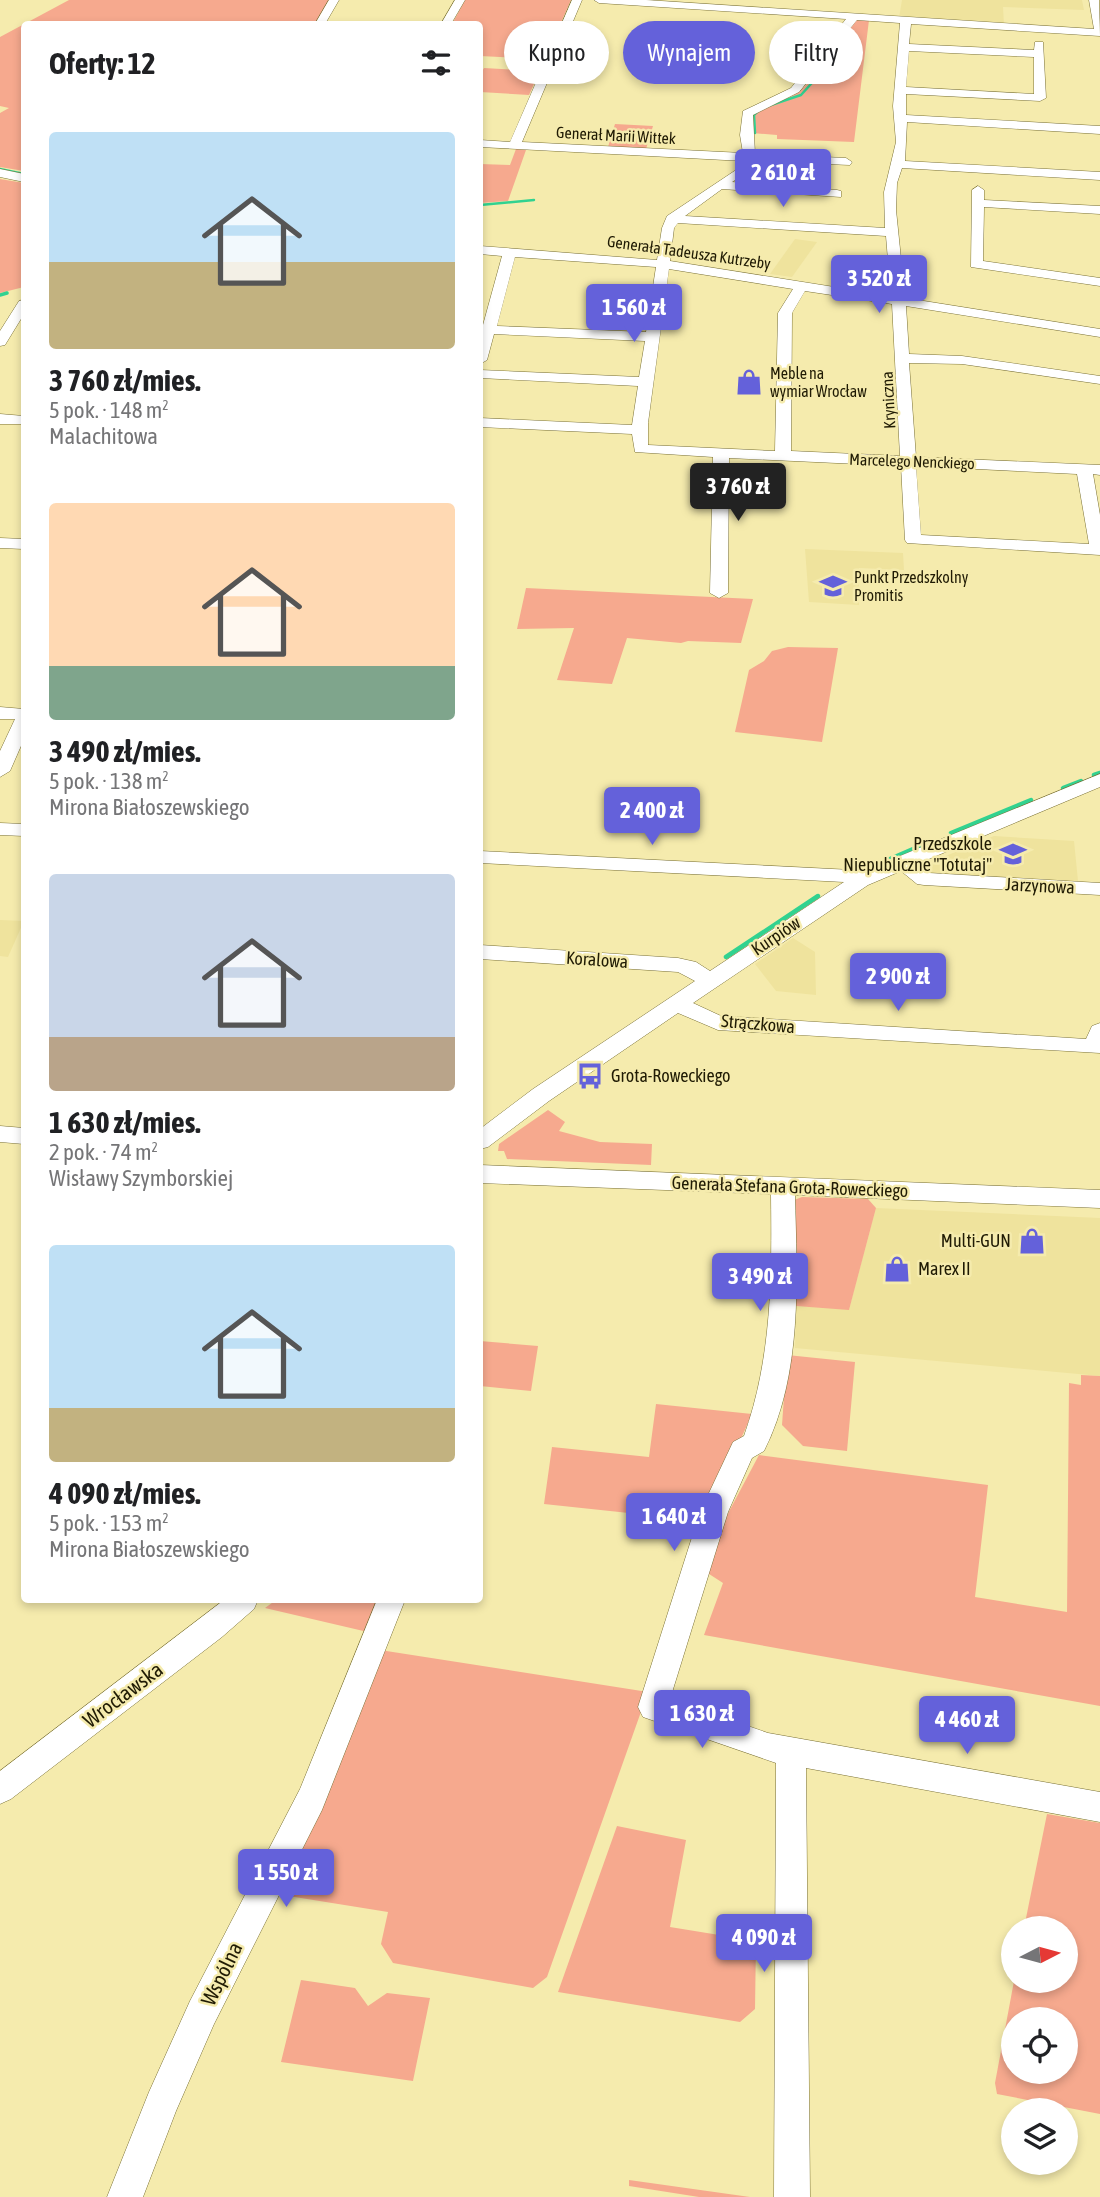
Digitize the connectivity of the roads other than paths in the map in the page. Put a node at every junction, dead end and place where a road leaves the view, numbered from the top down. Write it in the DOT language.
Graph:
graph roads {
  1 [pos="334,0"];
  2 [pos="460,0"];
  3 [pos="578,0"];
  4 [pos="599,0"];
  5 [pos="641,0"];
  6 [pos="1097,8"];
  7 [pos="770,9"];
  8 [pos="854,17"];
  9 [pos="906,20"];
  10 [pos="322,21"];
  11 [pos="448,21"];
  12 [pos="1100,32"];
  13 [pos="904,47"];
  14 [pos="901,90"];
  15 [pos="1040,97"];
  16 [pos="903,118"];
  17 [pos="1100,130"];
  18 [pos="483,144"];
  19 [pos="515,145"];
  20 [pos="751,158"];
  21 [pos="846,162"];
  22 [pos="898,164"];
  23 [pos="0,173"];
  24 [pos="1100,176"];
  25 [pos="21,177"];
  26 [pos="721,186"];
  27 [pos="837,194"];
  28 [pos="1100,210"];
  29 [pos="672,219"];
  30 [pos="891,232"];
  31 [pos="483,250"];
  32 [pos="510,252"];
  33 [pos="663,264"];
  34 [pos="1100,282"];
  35 [pos="802,285"];
  36 [pos="898,301"];
  37 [pos="21,309"];
  38 [pos="484,330"];
  39 [pos="1100,333"];
  40 [pos="652,337"];
  41 [pos="0,342"];
  42 [pos="903,358"];
  43 [pos="483,374"];
  44 [pos="1100,380"];
  45 [pos="646,382"];
  46 [pos="0,419"];
  47 [pos="21,420"];
  48 [pos="483,423"];
  49 [pos="639,430"];
  50 [pos="640,449"];
  51 [pos="721,453"];
  52 [pos="783,456"];
  53 [pos="910,461"];
  54 [pos="1092,469"];
  55 [pos="0,543"];
  56 [pos="21,544"];
  57 [pos="1099,550"];
  58 [pos="719,593"];
  59 [pos="0,713"];
  60 [pos="21,714"];
  61 [pos="21,726"];
  62 [pos="0,771"];
  63 [pos="1100,780"];
  64 [pos="0,829"];
  65 [pos="21,830"];
  66 [pos="483,857"];
  67 [pos="902,862"];
  68 [pos="822,874"];
  69 [pos="861,880"];
  70 [pos="1100,889"];
  71 [pos="842,892"];
  72 [pos="483,952"];
  73 [pos="710,981"];
  74 [pos="676,1004"];
  75 [pos="1098,1046"];
  76 [pos="0,1134"];
  77 [pos="21,1136"];
  78 [pos="483,1139"];
  79 [pos="483,1174"];
  80 [pos="783,1187"];
  81 [pos="1100,1199"];
  82 [pos="241,1603"];
  83 [pos="390,1603"];
  84 [pos="791,1750"];
  85 [pos="0,1789"];
  86 [pos="1100,1807"];
  87 [pos="125,2197"];
  88 [pos="792,2197"];
  1 -- 10 [label="street"];
  2 -- 11 [label="street"];
  3 -- 19 [label="street"];
  4 -- 8 [label="street"];
  5 -- 7 [label="street"];
  6 -- 12 [label="street"];
  8 -- 9 [label="street"];
  8 -- 20 [label="street"];
  9 -- 12 [label="street"];
  9 -- 13 [label="street, Kryniczna"];
  13 -- 14 [label="street, Kryniczna"];
  13 -- 15 [label="street"];
  14 -- 15 [label="street"];
  14 -- 16 [label="street, Kryniczna"];
  16 -- 17 [label="street"];
  16 -- 22 [label="street, Kryniczna"];
  18 -- 19 [label="street, Generał Marii Wittek"];
  19 -- 20 [label="street, Generał Marii Wittek"];
  20 -- 21 [label="street, Generał Marii Wittek"];
  20 -- 26 [label="street"];
  22 -- 24 [label="street"];
  22 -- 30 [label="street, Kryniczna"];
  23 -- 25 [label="street"];
  26 -- 27 [label="street"];
  26 -- 29 [label="street"];
  28 -- 34 [label="street"];
  29 -- 30 [label="street"];
  29 -- 33 [label="street"];
  30 -- 36 [label="street, Kryniczna"];
  31 -- 32 [label="street, Generała Tadeusza Kutrzeby"];
  32 -- 33 [label="street, Generała Tadeusza Kutrzeby"];
  32 -- 38 [label="street"];
  33 -- 35 [label="street, Generała Tadeusza Kutrzeby"];
  33 -- 40 [label="street"];
  35 -- 36 [label="street, Generała Tadeusza Kutrzeby"];
  35 -- 52 [label="street"];
  36 -- 39 [label="street, Generała Tadeusza Kutrzeby"];
  36 -- 42 [label="street, Kryniczna"];
  37 -- 41 [label="street"];
  38 -- 40 [label="street"];
  40 -- 45 [label="street"];
  42 -- 44 [label="street"];
  42 -- 53 [label="street, Kryniczna"];
  43 -- 45 [label="street"];
  45 -- 49 [label="street"];
  46 -- 47 [label="street"];
  48 -- 49 [label="street"];
  49 -- 50 [label="street"];
  50 -- 51 [label="street, Marcelego Nenckiego"];
  51 -- 52 [label="street, Marcelego Nenckiego"];
  51 -- 58 [label="street"];
  52 -- 53 [label="street, Marcelego Nenckiego"];
  53 -- 54 [label="street, Marcelego Nenckiego"];
  53 -- 57 [label="street, Kryniczna"];
  54 -- 57 [label="street"];
  55 -- 56 [label="street"];
  59 -- 60 [label="street"];
  61 -- 62 [label="street"];
  63 -- 67 [label="street, Kurpiów"];
  64 -- 65 [label="street"];
  66 -- 68 [label="street"];
  67 -- 69 [label="street, Kurpiów"];
  67 -- 70 [label="street, Jarzynowa"];
  68 -- 69 [label="street"];
  68 -- 71 [label="street"];
  69 -- 71 [label="street, Kurpiów"];
  71 -- 73 [label="street, Kurpiów"];
  72 -- 73 [label="street, Koralowa"];
  73 -- 74 [label="street, Kurpiów"];
  74 -- 75 [label="street, Strączkowa"];
  74 -- 78 [label="street, Kurpiów"];
  76 -- 77 [label="street"];
  79 -- 80 [label="street, Generała Stefana Grota-Roweckiego"];
  80 -- 81 [label="street, Generała Stefana Grota-Roweckiego"];
  80 -- 84 [label="street"];
  82 -- 85 [label="street, Wrocławska"];
  83 -- 87 [label="street, Wspólna"];
  84 -- 86 [label="street"];
  84 -- 88 [label="street"];
}
